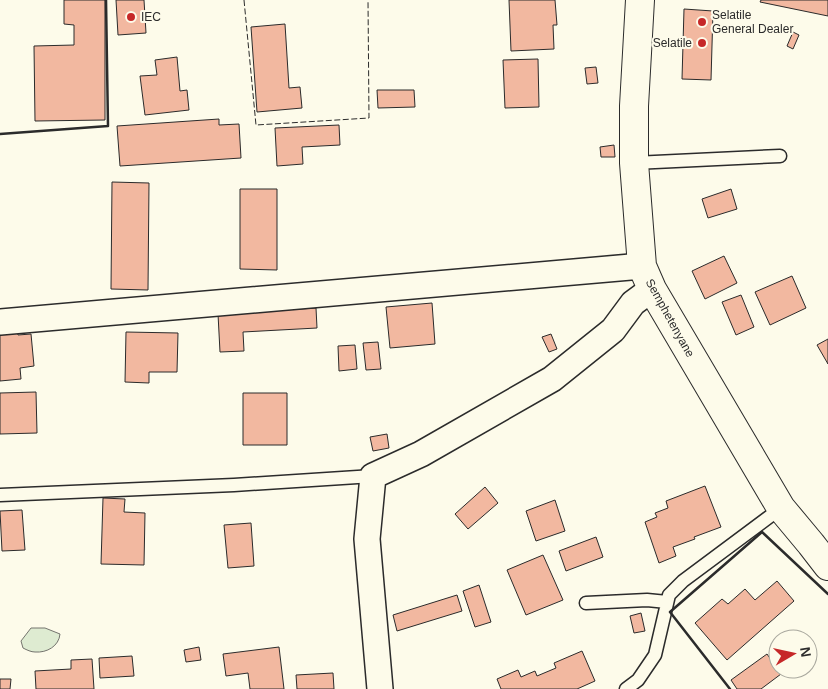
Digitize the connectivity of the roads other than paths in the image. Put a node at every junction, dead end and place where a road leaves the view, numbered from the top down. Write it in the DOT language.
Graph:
graph roads {
  1 [pos="640,0"];
  2 [pos="780,156"];
  3 [pos="634,163"];
  4 [pos="647,277"];
  5 [pos="0,322"];
  6 [pos="373,476"];
  7 [pos="0,495"];
  8 [pos="781,508"];
  9 [pos="828,566"];
  10 [pos="667,602"];
  11 [pos="586,603"];
  12 [pos="380,689"];
  13 [pos="626,689"];
  1 -- 3 [label="main road, Semphetenyane"];
  2 -- 3 [label="lane"];
  3 -- 4 [label="main road, Semphetenyane"];
  4 -- 5 [label="street"];
  4 -- 6 [label="street"];
  4 -- 8 [label="main road, Semphetenyane"];
  6 -- 7 [label="lane"];
  6 -- 12 [label="street"];
  8 -- 9 [label="main road, Semphetenyane"];
  8 -- 10 [label="lane"];
  10 -- 11 [label="lane"];
  10 -- 13 [label="lane"];
}
